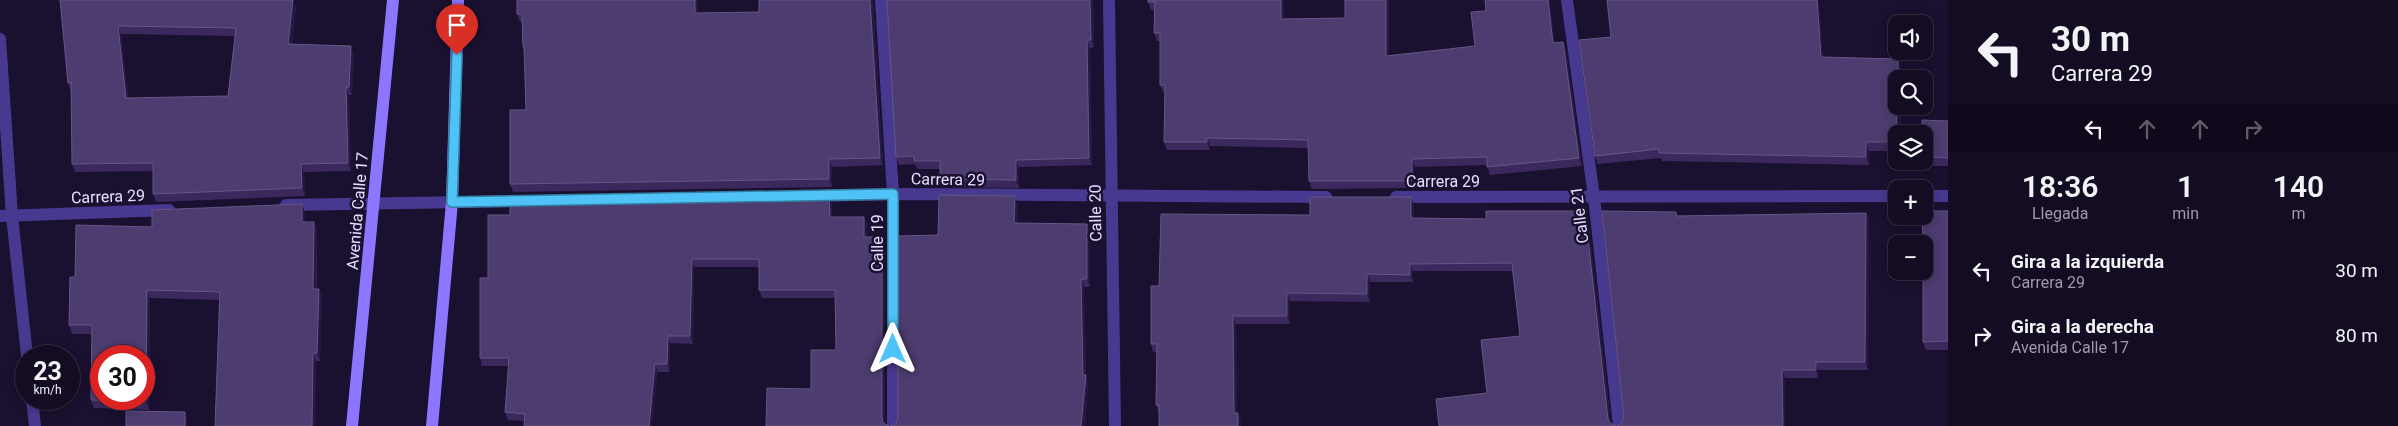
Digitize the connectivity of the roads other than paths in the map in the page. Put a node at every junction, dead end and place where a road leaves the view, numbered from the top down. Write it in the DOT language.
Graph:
graph roads {
  1 [pos="393,0"];
  2 [pos="458,0"];
  3 [pos="881,0"];
  4 [pos="1109,0"];
  5 [pos="1567,0"];
  6 [pos="0,39"];
  7 [pos="893,194"];
  8 [pos="804,196"];
  9 [pos="1888,196"];
  10 [pos="1933,196"];
  11 [pos="1948,196"];
  12 [pos="1110,197"];
  13 [pos="1337,197"];
  14 [pos="1387,197"];
  15 [pos="1594,197"];
  16 [pos="540,200"];
  17 [pos="374,202"];
  18 [pos="452,202"];
  19 [pos="276,206"];
  20 [pos="178,210"];
  21 [pos="6,216"];
  22 [pos="26,345"];
  23 [pos="33,410"];
  24 [pos="35,426"];
  25 [pos="352,426"];
  26 [pos="432,426"];
  27 [pos="893,426"];
  28 [pos="1115,426"];
  29 [pos="1619,426"];
  1 -- 17 [label="main road, Avenida Calle 17"];
  2 -- 18 [label="main road"];
  3 -- 7 [label="street, Calle 19"];
  4 -- 12 [label="street, Calle 20"];
  5 -- 15 [label="street, Calle 21"];
  6 -- 21 [label="street"];
  7 -- 8 [label="street, Carrera 29"];
  7 -- 12 [label="street, Carrera 29"];
  7 -- 27 [label="street, Calle 19"];
  9 -- 15 [label="street, Carrera 29"];
  10 -- 11 [label="street"];
  12 -- 13 [label="street, Carrera 29"];
  12 -- 28 [label="street, Calle 20"];
  14 -- 15 [label="street, Carrera 29"];
  15 -- 29 [label="street, Calle 21"];
  16 -- 18 [label="street"];
  17 -- 18 [label="street"];
  17 -- 19 [label="street"];
  17 -- 25 [label="main road, Avenida Calle 17"];
  18 -- 26 [label="main road"];
  20 -- 21 [label="street, Carrera 29"];
  21 -- 22 [label="street"];
  23 -- 24 [label="street"];
}
